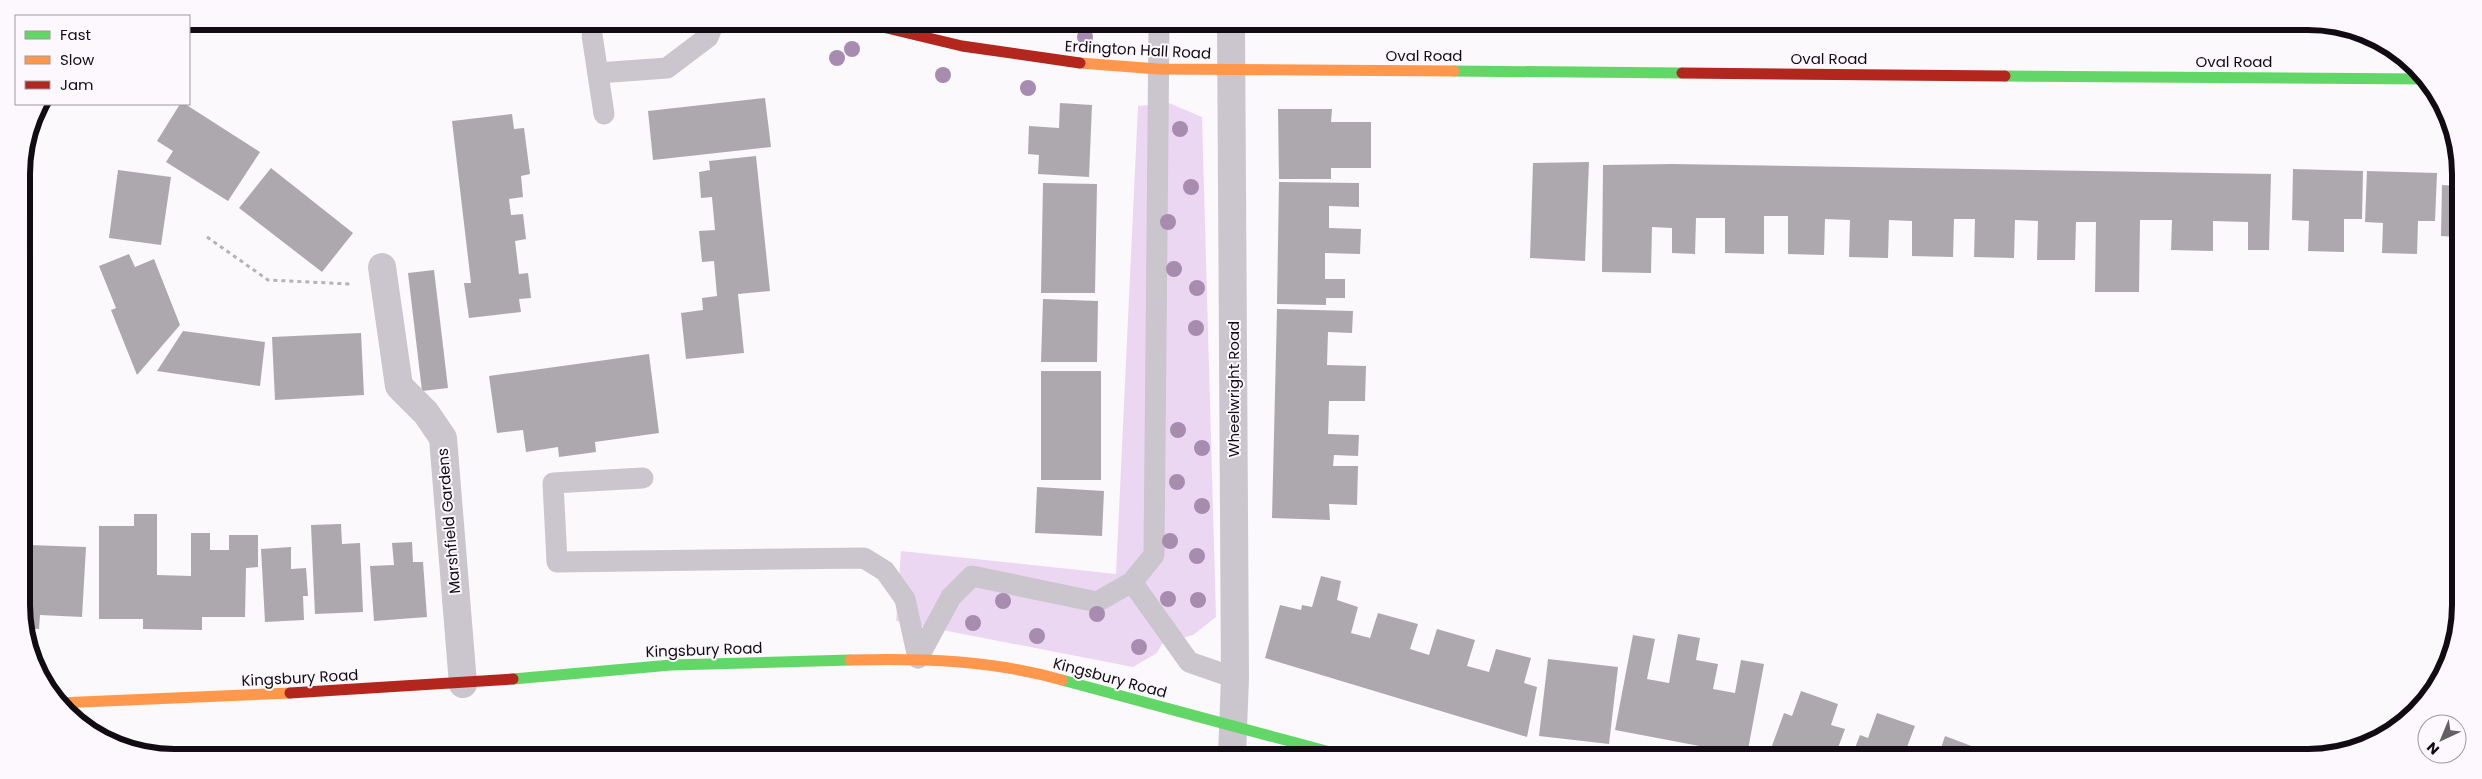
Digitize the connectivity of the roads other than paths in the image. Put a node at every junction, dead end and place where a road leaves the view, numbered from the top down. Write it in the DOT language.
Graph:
graph roads {
  1 [pos="711,30"];
  2 [pos="897,30"];
  3 [pos="1159,30"];
  4 [pos="1231,30"];
  5 [pos="592,35"];
  6 [pos="1158,69"];
  7 [pos="1232,70"];
  8 [pos="598,73"];
  9 [pos="2416,79"];
  10 [pos="604,114"];
  11 [pos="383,276"];
  12 [pos="643,478"];
  13 [pos="1132,582"];
  14 [pos="918,658"];
  15 [pos="1235,678"];
  16 [pos="463,684"];
  17 [pos="68,703"];
  18 [pos="1235,726"];
  19 [pos="1233,749"];
  20 [pos="1319,749"];
  1 -- 8 [label="lane"];
  2 -- 6 [label="street, Erdington Hall Road"];
  3 -- 6 [label="lane"];
  4 -- 7 [label="street, Wheelwright Road"];
  5 -- 8 [label="lane"];
  6 -- 7 [label="street, Erdington Hall Road"];
  6 -- 13 [label="lane"];
  7 -- 9 [label="street, Oval Road"];
  7 -- 15 [label="street, Wheelwright Road"];
  8 -- 10 [label="lane"];
  11 -- 16 [label="street, Marshfield Gardens"];
  12 -- 14 [label="lane"];
  13 -- 14 [label="lane"];
  13 -- 15 [label="lane"];
  14 -- 16 [label="street, Kingsbury Road"];
  14 -- 18 [label="street, Kingsbury Road"];
  15 -- 18 [label="street, Wheelwright Road"];
  16 -- 17 [label="street, Kingsbury Road"];
  18 -- 19 [label="street, Wheelwright Road"];
  18 -- 20 [label="street, Kingsbury Road"];
}
